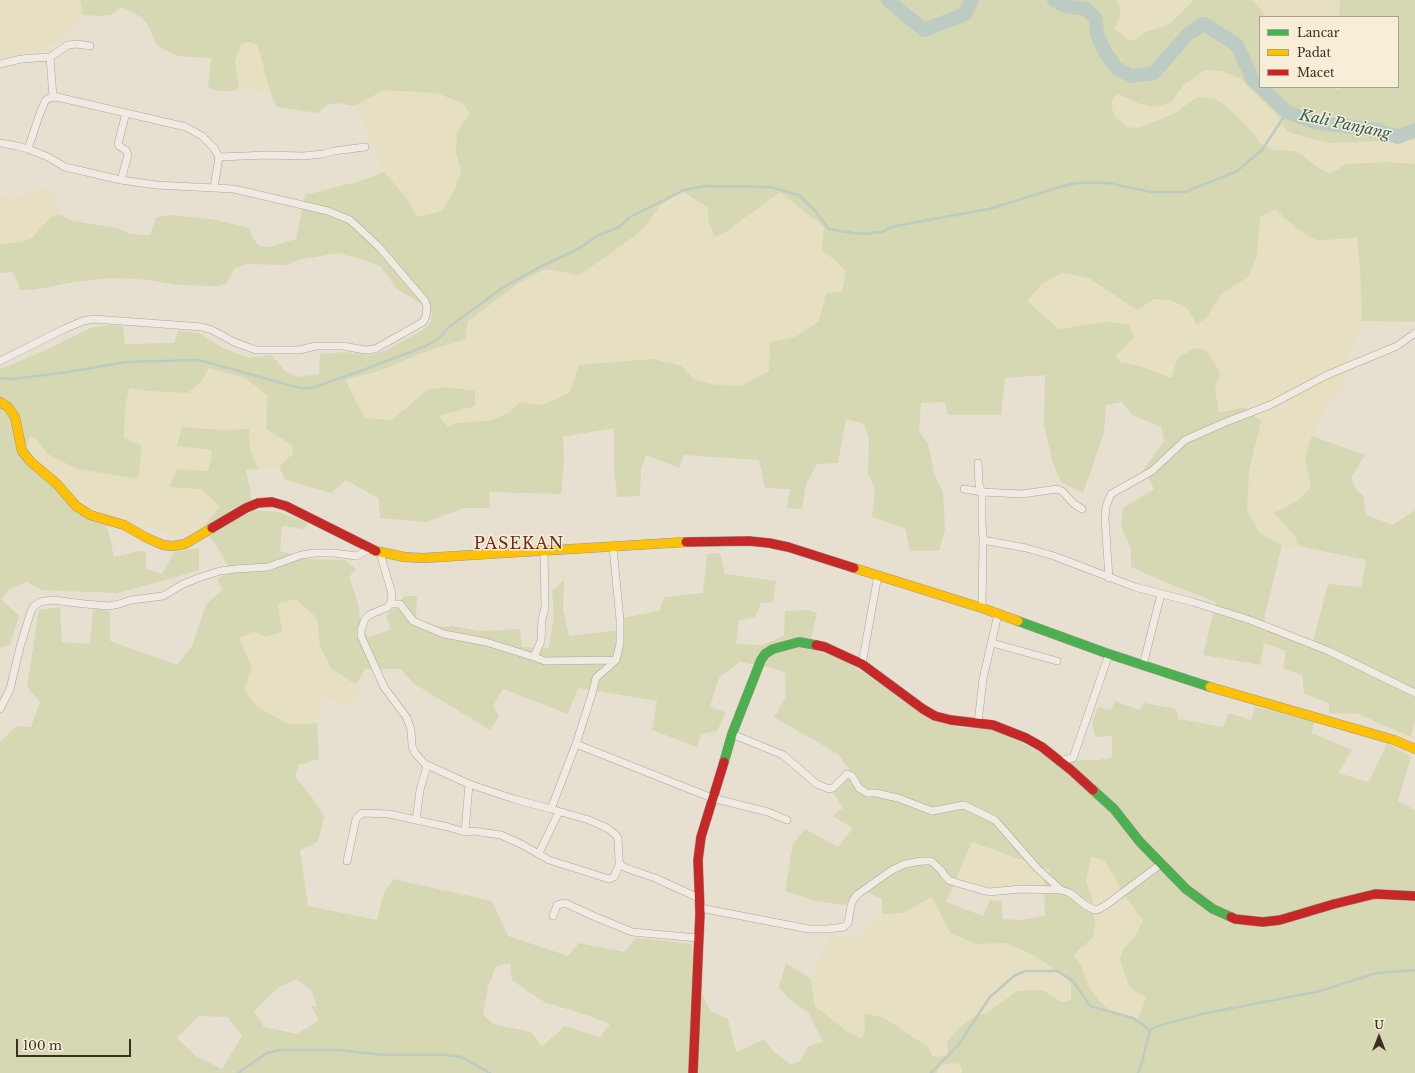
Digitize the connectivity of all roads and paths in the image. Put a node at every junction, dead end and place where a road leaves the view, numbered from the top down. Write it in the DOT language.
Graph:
graph roads {
  1 [pos="90,46"];
  2 [pos="50,57"];
  3 [pos="0,64"];
  4 [pos="53,97"];
  5 [pos="126,113"];
  6 [pos="0,143"];
  7 [pos="365,147"];
  8 [pos="28,149"];
  9 [pos="219,157"];
  10 [pos="121,180"];
  11 [pos="214,188"];
  12 [pos="1415,333"];
  13 [pos="1,358"];
  14 [pos="0,402"];
  15 [pos="978,464"];
  16 [pos="964,489"];
  17 [pos="982,492"];
  18 [pos="1082,509"];
  19 [pos="983,540"];
  20 [pos="613,547"];
  21 [pos="370,549"];
  22 [pos="544,552"];
  23 [pos="380,553"];
  24 [pos="878,575"];
  25 [pos="1110,578"];
  26 [pos="1161,594"];
  27 [pos="390,604"];
  28 [pos="982,608"];
  29 [pos="998,614"];
  30 [pos="992,643"];
  31 [pos="1110,654"];
  32 [pos="534,657"];
  33 [pos="616,660"];
  34 [pos="1057,661"];
  35 [pos="862,664"];
  36 [pos="1143,665"];
  37 [pos="1415,693"];
  38 [pos="0,709"];
  39 [pos="978,724"];
  40 [pos="732,734"];
  41 [pos="576,744"];
  42 [pos="1415,749"];
  43 [pos="1059,761"];
  44 [pos="427,766"];
  45 [pos="469,784"];
  46 [pos="712,798"];
  47 [pos="551,809"];
  48 [pos="559,812"];
  49 [pos="416,820"];
  50 [pos="787,820"];
  51 [pos="465,832"];
  52 [pos="539,853"];
  53 [pos="347,861"];
  54 [pos="620,864"];
  55 [pos="1161,864"];
  56 [pos="1061,890"];
  57 [pos="1415,896"];
  58 [pos="699,898"];
  59 [pos="700,908"];
  60 [pos="553,916"];
  61 [pos="698,938"];
  62 [pos="693,1073"];
  1 -- 2 [label="street"];
  2 -- 3 [label="street"];
  2 -- 4 [label="street"];
  4 -- 5 [label="street"];
  4 -- 8 [label="street"];
  5 -- 9 [label="street"];
  5 -- 10 [label="street"];
  6 -- 8 [label="street"];
  7 -- 9 [label="street"];
  8 -- 10 [label="street"];
  9 -- 11 [label="street"];
  10 -- 11 [label="street"];
  11 -- 13 [label="street"];
  12 -- 25 [label="street"];
  14 -- 21 [label="street"];
  15 -- 17 [label="street"];
  16 -- 17 [label="street"];
  17 -- 18 [label="street"];
  17 -- 19 [label="street"];
  19 -- 25 [label="street"];
  19 -- 28 [label="street"];
  20 -- 22 [label="street"];
  20 -- 24 [label="street"];
  20 -- 33 [label="street"];
  21 -- 23 [label="street"];
  21 -- 38 [label="street"];
  22 -- 23 [label="street"];
  22 -- 32 [label="street"];
  23 -- 27 [label="street"];
  24 -- 28 [label="street"];
  24 -- 35 [label="street"];
  25 -- 26 [label="street"];
  26 -- 36 [label="street"];
  26 -- 37 [label="street"];
  27 -- 32 [label="street"];
  27 -- 44 [label="street"];
  28 -- 29 [label="street"];
  29 -- 30 [label="street"];
  29 -- 31 [label="street"];
  30 -- 34 [label="street"];
  30 -- 39 [label="street"];
  31 -- 36 [label="street"];
  31 -- 43 [label="street"];
  32 -- 33 [label="street"];
  33 -- 41 [label="street"];
  35 -- 39 [label="street"];
  35 -- 40 [label="street"];
  36 -- 42 [label="street"];
  39 -- 43 [label="street"];
  40 -- 46 [label="street"];
  40 -- 56 [label="street"];
  41 -- 46 [label="street"];
  41 -- 47 [label="street"];
  43 -- 55 [label="street"];
  44 -- 45 [label="street"];
  44 -- 49 [label="street"];
  45 -- 47 [label="street"];
  45 -- 51 [label="street"];
  46 -- 50 [label="street"];
  46 -- 58 [label="street"];
  47 -- 48 [label="street"];
  48 -- 52 [label="street"];
  48 -- 54 [label="street"];
  49 -- 51 [label="street"];
  49 -- 53 [label="street"];
  51 -- 52 [label="street"];
  52 -- 54 [label="street"];
  54 -- 58 [label="street"];
  55 -- 56 [label="street"];
  55 -- 57 [label="street"];
  56 -- 59 [label="street"];
  58 -- 59 [label="street"];
  59 -- 61 [label="street"];
  60 -- 61 [label="street"];
  61 -- 62 [label="street"];
}
